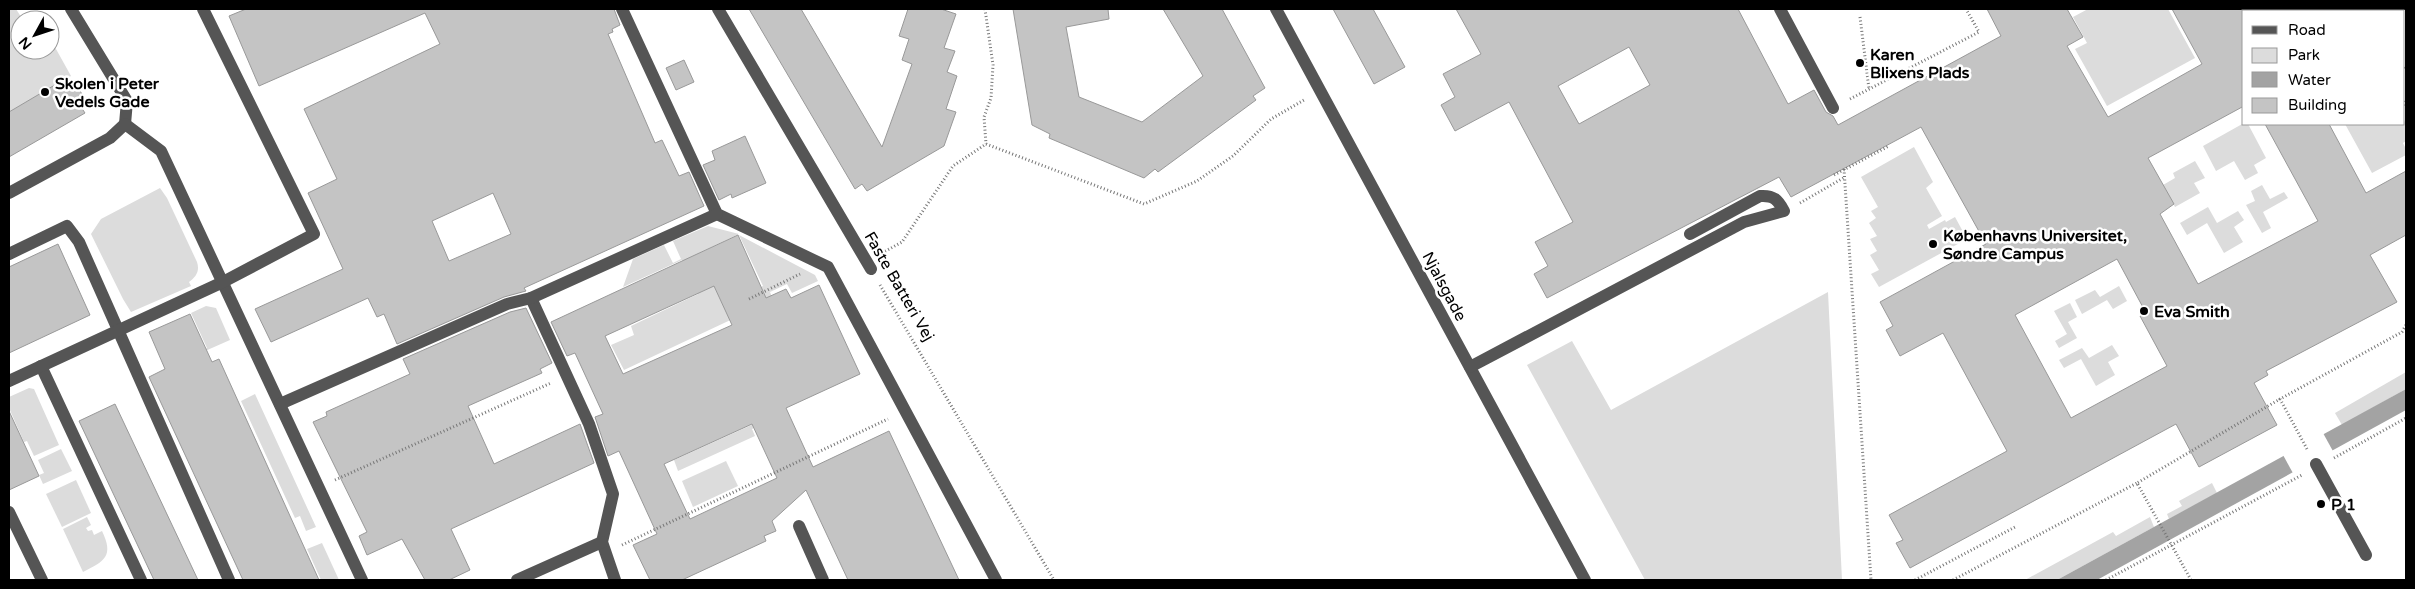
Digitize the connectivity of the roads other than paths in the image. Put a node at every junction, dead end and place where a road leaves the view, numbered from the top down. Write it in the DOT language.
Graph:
graph roads {
  1 [pos="71,9"];
  2 [pos="203,9"];
  3 [pos="622,9"];
  4 [pos="718,9"];
  5 [pos="1276,9"];
  6 [pos="1780,9"];
  7 [pos="1833,108"];
  8 [pos="125,124"];
  9 [pos="9,194"];
  10 [pos="717,214"];
  11 [pos="1690,234"];
  12 [pos="9,254"];
  13 [pos="869,265"];
  14 [pos="223,282"];
  15 [pos="531,298"];
  16 [pos="118,331"];
  17 [pos="41,366"];
  18 [pos="1470,367"];
  19 [pos="9,381"];
  20 [pos="280,404"];
  21 [pos="2317,466"];
  22 [pos="9,512"];
  23 [pos="799,526"];
  24 [pos="604,547"];
  25 [pos="2366,555"];
  26 [pos="42,580"];
  27 [pos="141,580"];
  28 [pos="229,580"];
  29 [pos="362,580"];
  30 [pos="517,580"];
  31 [pos="615,580"];
  32 [pos="823,580"];
  33 [pos="996,580"];
  34 [pos="1585,580"];
  1 -- 8 [label="street"];
  2 -- 14 [label="street"];
  3 -- 10 [label="street"];
  4 -- 13 [label="street, Faste Batteri Vej"];
  5 -- 18 [label="street, Njalsgade"];
  6 -- 7 [label="street"];
  8 -- 9 [label="street"];
  8 -- 14 [label="street"];
  10 -- 15 [label="street"];
  10 -- 33 [label="street"];
  11 -- 18 [label="street"];
  12 -- 16 [label="street"];
  14 -- 16 [label="street"];
  14 -- 20 [label="street"];
  15 -- 20 [label="street"];
  15 -- 24 [label="street"];
  16 -- 17 [label="street"];
  16 -- 28 [label="street"];
  17 -- 19 [label="street"];
  17 -- 27 [label="street"];
  18 -- 34 [label="street, Njalsgade"];
  20 -- 29 [label="street"];
  21 -- 25 [label="street"];
  22 -- 26 [label="street"];
  23 -- 32 [label="street"];
  24 -- 30 [label="street"];
  24 -- 31 [label="street"];
}
